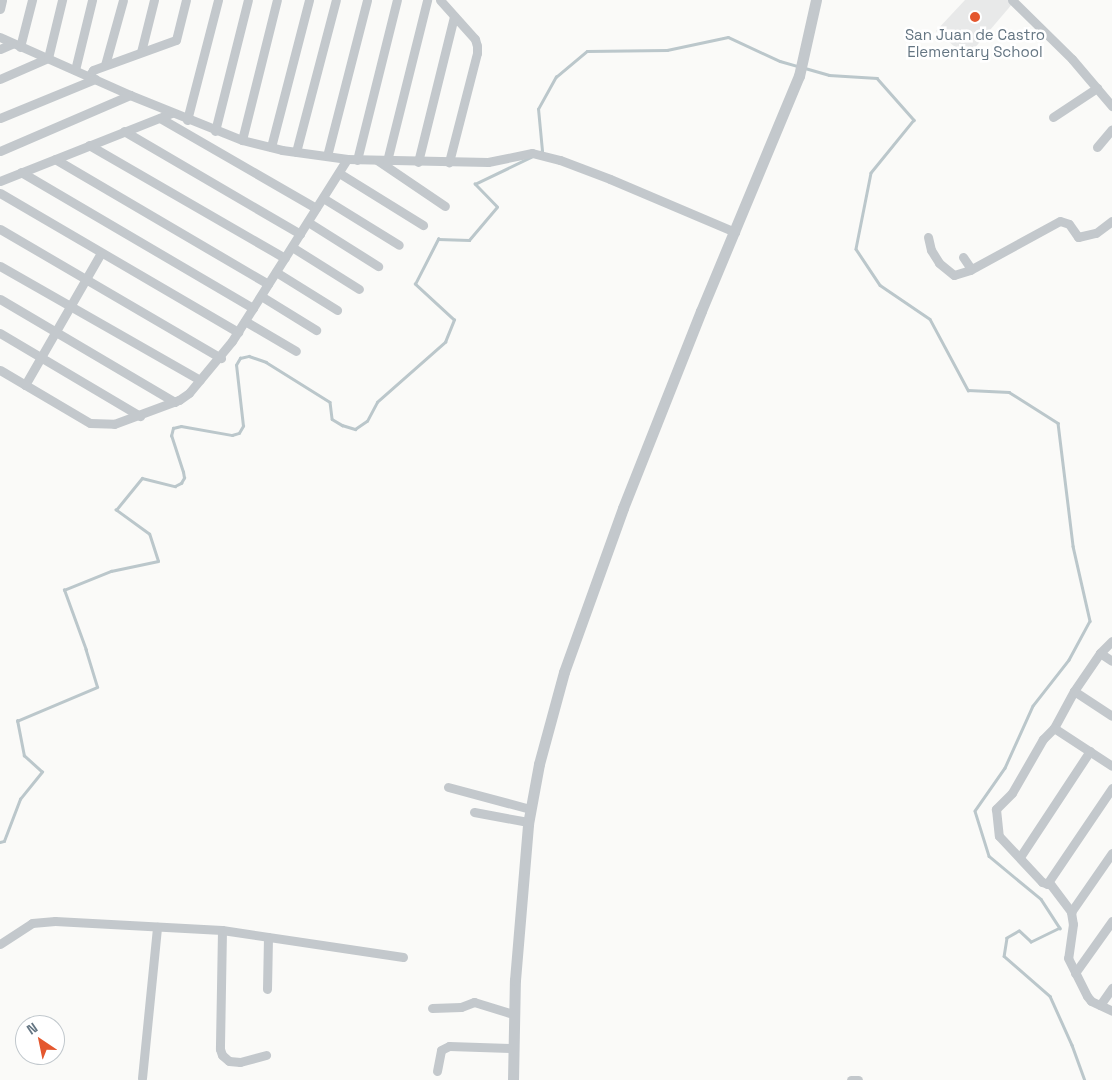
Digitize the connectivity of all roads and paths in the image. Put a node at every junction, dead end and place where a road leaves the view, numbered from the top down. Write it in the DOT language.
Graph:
graph roads {
  1 [pos="2,0"];
  2 [pos="32,0"];
  3 [pos="62,0"];
  4 [pos="92,0"];
  5 [pos="123,0"];
  6 [pos="154,0"];
  7 [pos="186,0"];
  8 [pos="218,0"];
  9 [pos="248,0"];
  10 [pos="277,0"];
  11 [pos="309,0"];
  12 [pos="336,0"];
  13 [pos="367,0"];
  14 [pos="397,0"];
  15 [pos="427,0"];
  16 [pos="440,0"];
  17 [pos="816,0"];
  18 [pos="1012,0"];
  19 [pos="0,9"];
  20 [pos="454,16"];
  21 [pos="0,37"];
  22 [pos="16,45"];
  23 [pos="0,49"];
  24 [pos="141,52"];
  25 [pos="48,58"];
  26 [pos="105,66"];
  27 [pos="75,70"];
  28 [pos="92,77"];
  29 [pos="0,78"];
  30 [pos="1097,88"];
  31 [pos="130,95"];
  32 [pos="1112,106"];
  33 [pos="172,113"];
  34 [pos="1053,117"];
  35 [pos="0,118"];
  36 [pos="160,118"];
  37 [pos="187,120"];
  38 [pos="1112,129"];
  39 [pos="124,131"];
  40 [pos="215,131"];
  41 [pos="242,140"];
  42 [pos="89,145"];
  43 [pos="271,147"];
  44 [pos="1097,147"];
  45 [pos="0,151"];
  46 [pos="296,152"];
  47 [pos="327,156"];
  48 [pos="55,159"];
  49 [pos="352,160"];
  50 [pos="377,160"];
  51 [pos="388,161"];
  52 [pos="418,162"];
  53 [pos="449,162"];
  54 [pos="21,172"];
  55 [pos="339,173"];
  56 [pos="0,181"];
  57 [pos="0,193"];
  58 [pos="323,198"];
  59 [pos="445,206"];
  60 [pos="316,208"];
  61 [pos="1112,221"];
  62 [pos="308,222"];
  63 [pos="423,225"];
  64 [pos="0,229"];
  65 [pos="735,232"];
  66 [pos="300,234"];
  67 [pos="928,237"];
  68 [pos="400,245"];
  69 [pos="292,247"];
  70 [pos="101,253"];
  71 [pos="963,257"];
  72 [pos="285,258"];
  73 [pos="0,266"];
  74 [pos="378,266"];
  75 [pos="972,269"];
  76 [pos="276,272"];
  77 [pos="86,279"];
  78 [pos="268,284"];
  79 [pos="359,289"];
  80 [pos="261,296"];
  81 [pos="0,299"];
  82 [pos="70,306"];
  83 [pos="253,308"];
  84 [pos="337,310"];
  85 [pos="245,320"];
  86 [pos="316,330"];
  87 [pos="55,332"];
  88 [pos="238,332"];
  89 [pos="0,333"];
  90 [pos="296,351"];
  91 [pos="40,357"];
  92 [pos="220,358"];
  93 [pos="0,370"];
  94 [pos="200,380"];
  95 [pos="25,385"];
  96 [pos="175,402"];
  97 [pos="140,416"];
  98 [pos="1112,642"];
  99 [pos="1100,653"];
  100 [pos="1112,661"];
  101 [pos="1074,691"];
  102 [pos="1112,716"];
  103 [pos="1054,728"];
  104 [pos="1090,752"];
  105 [pos="1112,766"];
  106 [pos="448,787"];
  107 [pos="1112,788"];
  108 [pos="530,809"];
  109 [pos="474,812"];
  110 [pos="528,822"];
  111 [pos="1112,853"];
  112 [pos="1020,857"];
  113 [pos="1047,884"];
  114 [pos="1071,912"];
  115 [pos="1112,921"];
  116 [pos="157,927"];
  117 [pos="222,930"];
  118 [pos="268,937"];
  119 [pos="0,944"];
  120 [pos="403,957"];
  121 [pos="1075,973"];
  122 [pos="1112,988"];
  123 [pos="267,989"];
  124 [pos="1100,1005"];
  125 [pos="432,1008"];
  126 [pos="1112,1011"];
  127 [pos="514,1014"];
  128 [pos="513,1048"];
  129 [pos="266,1055"];
  130 [pos="437,1071"];
  131 [pos="142,1078"];
  132 [pos="512,1080"];
  133 [pos="851,1080"];
  134 [pos="858,1080"];
  1 -- 19 [label="street"];
  2 -- 22 [label="street"];
  3 -- 25 [label="street"];
  4 -- 27 [label="street"];
  5 -- 26 [label="street"];
  6 -- 24 [label="street"];
  7 -- 24 [label="street"];
  8 -- 37 [label="street"];
  9 -- 40 [label="street"];
  10 -- 41 [label="street"];
  11 -- 43 [label="street"];
  12 -- 46 [label="street"];
  13 -- 47 [label="street"];
  14 -- 49 [label="street"];
  15 -- 51 [label="street"];
  16 -- 20 [label="street"];
  17 -- 65 [label="street"];
  18 -- 30 [label="street"];
  20 -- 52 [label="street"];
  20 -- 53 [label="street"];
  21 -- 22 [label="street"];
  22 -- 23 [label="street"];
  22 -- 25 [label="street"];
  24 -- 26 [label="street"];
  25 -- 27 [label="street"];
  25 -- 29 [label="street"];
  26 -- 28 [label="street"];
  27 -- 28 [label="street"];
  28 -- 31 [label="street"];
  28 -- 35 [label="street"];
  30 -- 32 [label="street"];
  30 -- 34 [label="street"];
  31 -- 33 [label="street"];
  31 -- 45 [label="street"];
  33 -- 36 [label="street"];
  33 -- 37 [label="street"];
  36 -- 39 [label="street"];
  36 -- 60 [label="street"];
  37 -- 40 [label="street"];
  38 -- 44 [label="street"];
  39 -- 42 [label="street"];
  39 -- 66 [label="street"];
  40 -- 41 [label="street"];
  41 -- 43 [label="street"];
  42 -- 48 [label="street"];
  42 -- 72 [label="street"];
  43 -- 46 [label="street"];
  46 -- 47 [label="street"];
  47 -- 49 [label="street"];
  48 -- 54 [label="street"];
  48 -- 78 [label="street"];
  49 -- 50 [label="street"];
  49 -- 55 [label="street"];
  50 -- 51 [label="street"];
  50 -- 59 [label="street"];
  51 -- 52 [label="street"];
  52 -- 53 [label="street"];
  53 -- 65 [label="street"];
  54 -- 56 [label="street"];
  54 -- 83 [label="street"];
  55 -- 58 [label="street"];
  55 -- 63 [label="street"];
  57 -- 70 [label="street"];
  58 -- 60 [label="street"];
  58 -- 68 [label="street"];
  60 -- 62 [label="street"];
  61 -- 75 [label="street"];
  62 -- 66 [label="street"];
  62 -- 74 [label="street"];
  64 -- 77 [label="street"];
  65 -- 108 [label="street"];
  66 -- 69 [label="street"];
  67 -- 75 [label="street"];
  69 -- 72 [label="street"];
  69 -- 79 [label="street"];
  70 -- 77 [label="street"];
  70 -- 88 [label="street"];
  71 -- 75 [label="street"];
  72 -- 76 [label="street"];
  73 -- 82 [label="street"];
  76 -- 78 [label="street"];
  76 -- 84 [label="street"];
  77 -- 82 [label="street"];
  77 -- 92 [label="street"];
  78 -- 80 [label="street"];
  80 -- 83 [label="street"];
  80 -- 86 [label="street"];
  81 -- 87 [label="street"];
  82 -- 87 [label="street"];
  82 -- 94 [label="street"];
  83 -- 85 [label="street"];
  85 -- 88 [label="street"];
  85 -- 90 [label="street"];
  87 -- 91 [label="street"];
  87 -- 96 [label="street"];
  88 -- 92 [label="street"];
  89 -- 91 [label="street"];
  91 -- 95 [label="street"];
  91 -- 97 [label="street"];
  92 -- 94 [label="street"];
  93 -- 95 [label="street"];
  94 -- 96 [label="street"];
  95 -- 97 [label="street"];
  96 -- 97 [label="street"];
  98 -- 99 [label="street"];
  99 -- 100 [label="street"];
  99 -- 101 [label="street"];
  101 -- 102 [label="street"];
  101 -- 103 [label="street"];
  103 -- 104 [label="street"];
  103 -- 112 [label="street"];
  104 -- 105 [label="street"];
  104 -- 112 [label="street"];
  106 -- 108 [label="street"];
  107 -- 113 [label="street"];
  108 -- 110 [label="street"];
  109 -- 110 [label="street"];
  110 -- 127 [label="street"];
  111 -- 114 [label="street"];
  112 -- 113 [label="street"];
  113 -- 114 [label="street"];
  114 -- 121 [label="street"];
  115 -- 121 [label="street"];
  116 -- 117 [label="street"];
  116 -- 119 [label="street"];
  116 -- 131 [label="street"];
  117 -- 118 [label="street"];
  117 -- 129 [label="street"];
  118 -- 120 [label="street"];
  118 -- 123 [label="street"];
  121 -- 124 [label="street"];
  122 -- 124 [label="street"];
  124 -- 126 [label="street"];
  125 -- 127 [label="street"];
  127 -- 128 [label="street"];
  128 -- 130 [label="street"];
  128 -- 132 [label="street"];
  133 -- 134 [label="street"];
}
